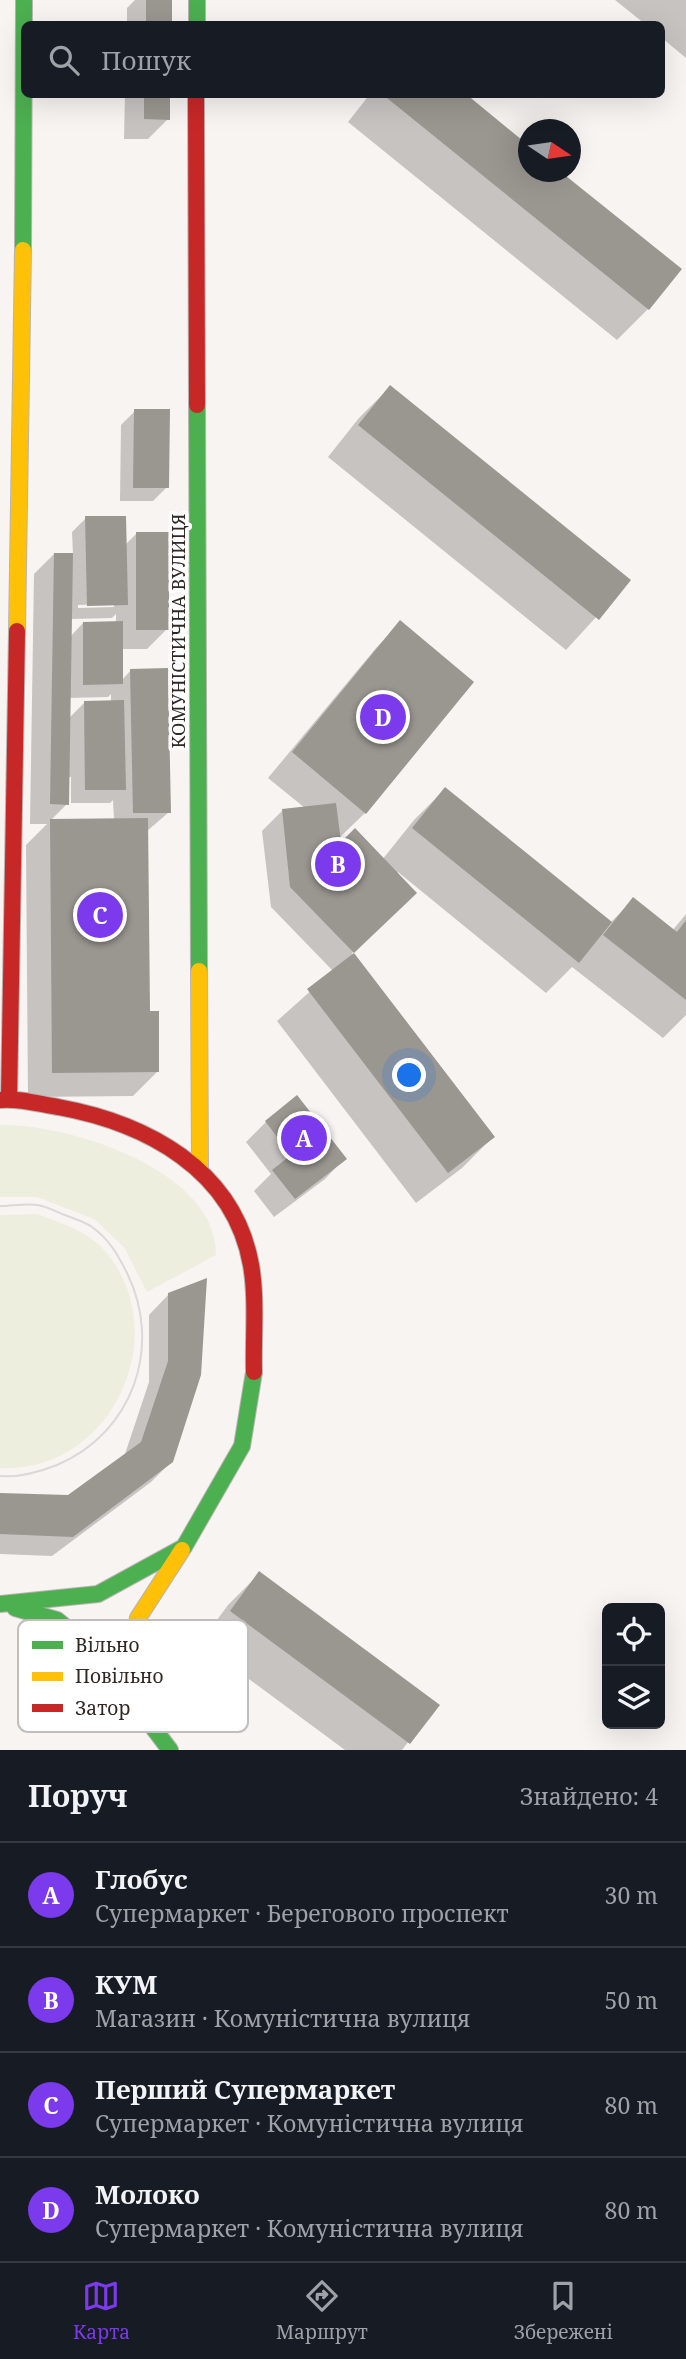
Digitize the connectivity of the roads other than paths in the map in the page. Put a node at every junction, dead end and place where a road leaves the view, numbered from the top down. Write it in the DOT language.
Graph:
graph roads {
  1 [pos="24,0"];
  2 [pos="197,0"];
  3 [pos="24,21"];
  4 [pos="197,21"];
  5 [pos="23,98"];
  6 [pos="196,98"];
  7 [pos="5,1100"];
  8 [pos="200,1168"];
  9 [pos="184,1547"];
  10 [pos="0,1604"];
  11 [pos="57,1620"];
  12 [pos="138,1620"];
  13 [pos="155,1732"];
  14 [pos="170,1750"];
  1 -- 3 [label="street"];
  2 -- 4 [label="street"];
  5 -- 7 [label="street"];
  6 -- 8 [label="street, КОМУНІСТИЧНА ВУЛИЦЯ"];
  7 -- 8 [label="street"];
  8 -- 9 [label="street"];
  9 -- 10 [label="street"];
  9 -- 12 [label="street"];
  10 -- 11 [label="street"];
  13 -- 14 [label="street"];
}
